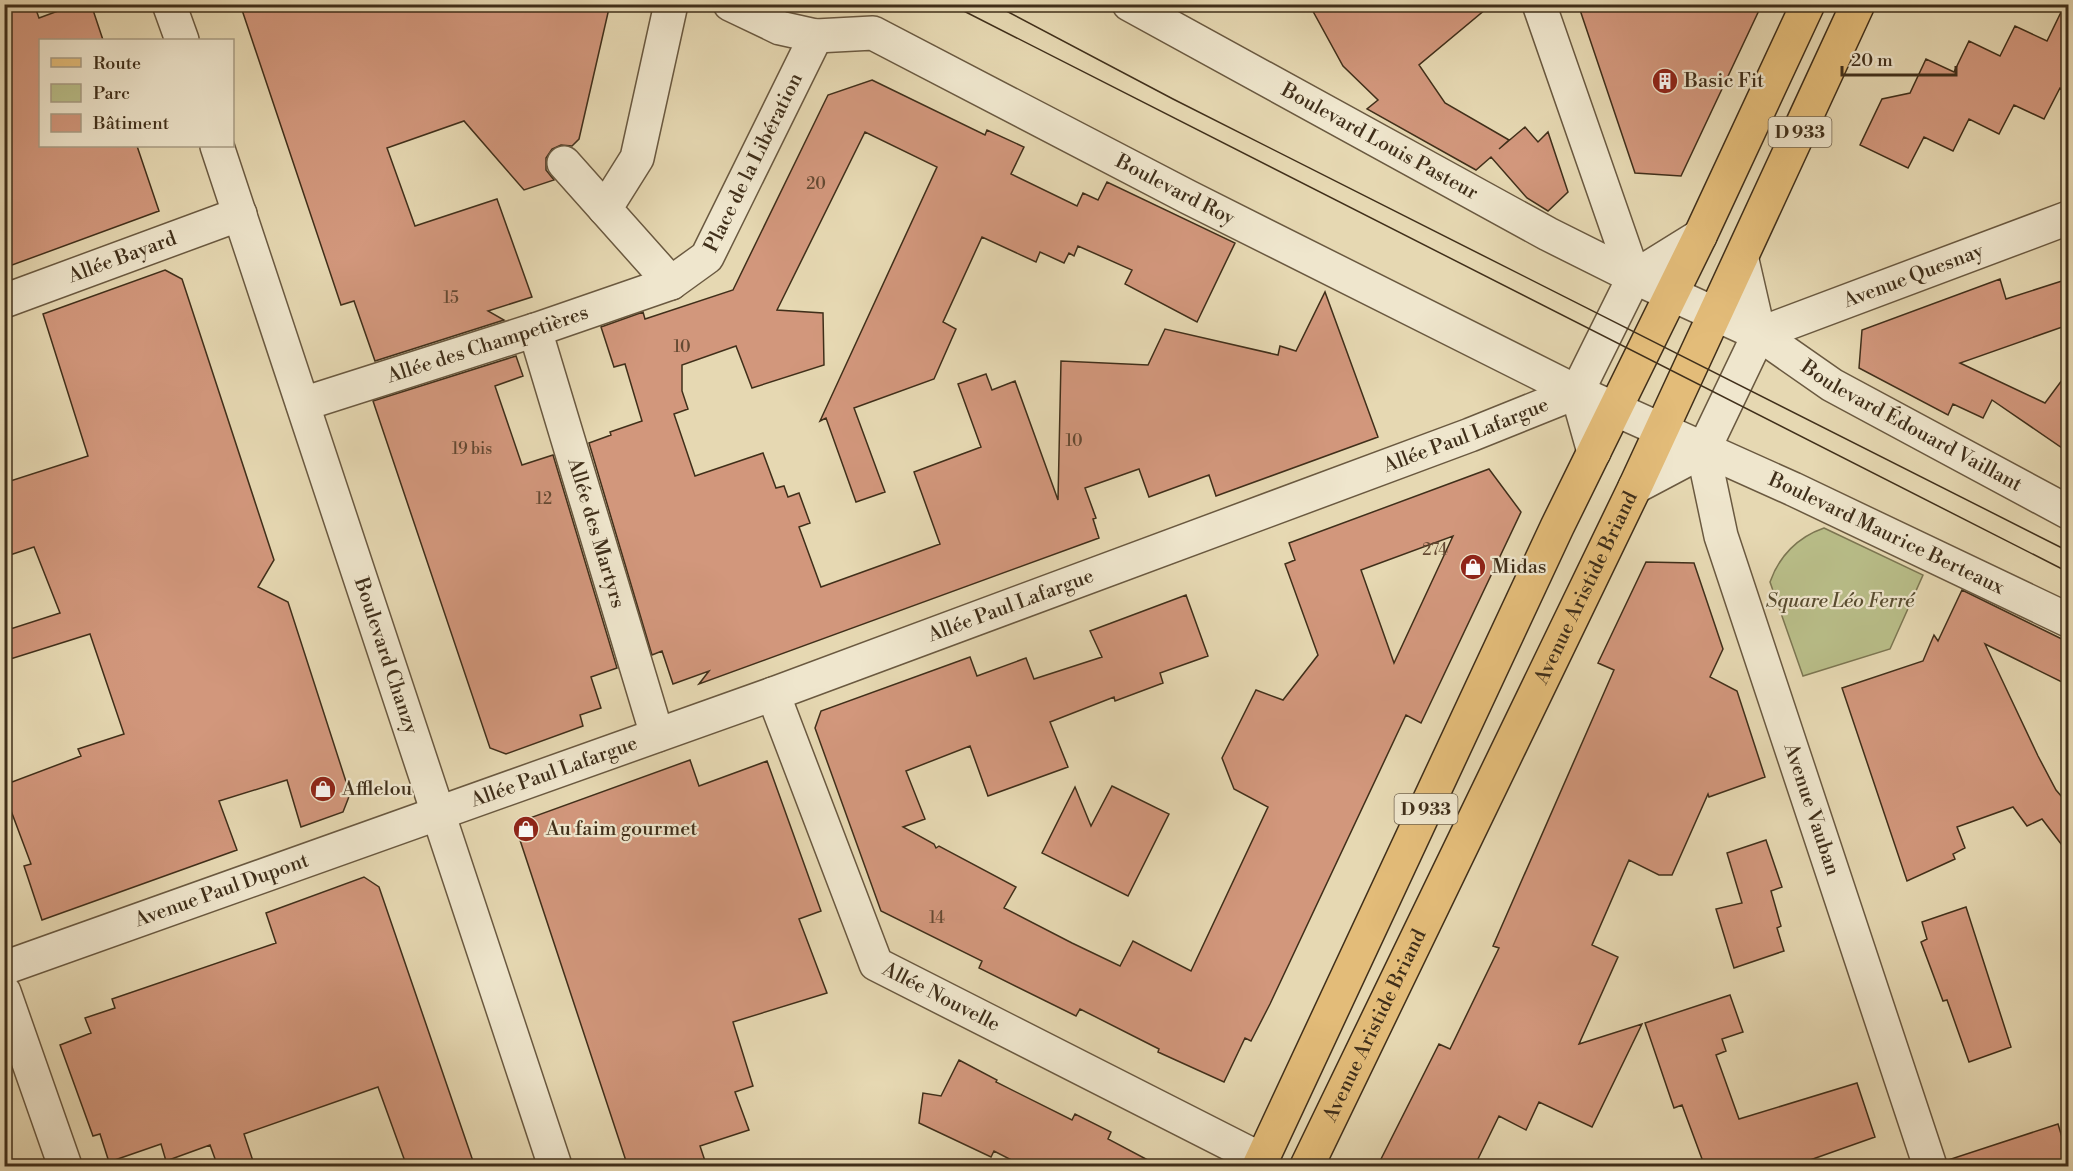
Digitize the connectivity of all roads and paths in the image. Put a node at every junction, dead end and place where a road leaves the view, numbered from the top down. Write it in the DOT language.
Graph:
graph roads {
  1 [pos="169,4"];
  2 [pos="671,4"];
  3 [pos="730,4"];
  4 [pos="1129,4"];
  5 [pos="1539,4"];
  6 [pos="1808,4"];
  7 [pos="1858,4"];
  8 [pos="816,36"];
  9 [pos="182,39"];
  10 [pos="217,147"];
  11 [pos="564,163"];
  12 [pos="605,209"];
  13 [pos="240,214"];
  14 [pos="2068,218"];
  15 [pos="1700,236"];
  16 [pos="1742,260"];
  17 [pos="1634,277"];
  18 [pos="671,283"];
  19 [pos="1672,294"];
  20 [pos="4,302"];
  21 [pos="1716,314"];
  22 [pos="535,330"];
  23 [pos="1759,334"];
  24 [pos="1577,392"];
  25 [pos="303,404"];
  26 [pos="1616,410"];
  27 [pos="1661,430"];
  28 [pos="1703,451"];
  29 [pos="1594,452"];
  30 [pos="1635,487"];
  31 [pos="2068,513"];
  32 [pos="2068,620"];
  33 [pos="772,694"];
  34 [pos="657,735"];
  35 [pos="440,811"];
  36 [pos="4,968"];
  37 [pos="4,992"];
  38 [pos="1261,1163"];
  39 [pos="65,1167"];
  40 [pos="555,1167"];
  41 [pos="1307,1167"];
  42 [pos="1930,1167"];
  1 -- 9 [label="street"];
  2 -- 12 [label="street"];
  3 -- 8 [label="street, Boulevard Roy"];
  4 -- 17 [label="street, Boulevard Louis Pasteur"];
  5 -- 17 [label="street"];
  6 -- 15 [label="main road, D 933"];
  7 -- 16 [label="main road, Avenue Aristide Briand / D 933"];
  8 -- 18 [label="street, Place de la Libération"];
  8 -- 24 [label="street, Boulevard Roy"];
  10 -- 13 [label="street, Boulevard Chanzy"];
  11 -- 12 [label="street"];
  12 -- 18 [label="street"];
  13 -- 20 [label="street, Allée Bayard"];
  13 -- 25 [label="street, Boulevard Chanzy"];
  14 -- 23 [label="street, Avenue Quesnay"];
  15 -- 17 [label="street"];
  15 -- 19 [label="main road, D 933"];
  16 -- 21 [label="main road, Avenue Aristide Briand / D 933"];
  16 -- 23 [label="street"];
  17 -- 19 [label="street, Boulevard Louis Pasteur"];
  17 -- 24 [label="street"];
  18 -- 22 [label="street, Allée des Champetières"];
  19 -- 21 [label="street, Boulevard Louis Pasteur"];
  19 -- 26 [label="main road, D 933"];
  21 -- 23 [label="street, Boulevard Édouard Vaillant"];
  21 -- 27 [label="main road, Avenue Aristide Briand / D 933"];
  22 -- 25 [label="street, Allée des Champetières"];
  22 -- 34 [label="street, Allée des Martyrs"];
  23 -- 28 [label="street"];
  23 -- 31 [label="street, Boulevard Édouard Vaillant"];
  24 -- 26 [label="street, Boulevard Roy"];
  24 -- 29 [label="street"];
  24 -- 33 [label="street, Allée Paul Lafargue"];
  25 -- 35 [label="street, Boulevard Chanzy"];
  26 -- 27 [label="street, Boulevard Roy"];
  26 -- 29 [label="main road, D 933"];
  27 -- 28 [label="street, Boulevard Maurice Berteaux"];
  27 -- 30 [label="main road, Avenue Aristide Briand / D 933"];
  28 -- 30 [label="street"];
  28 -- 32 [label="street, Boulevard Maurice Berteaux"];
  28 -- 42 [label="street, Avenue Vauban"];
  29 -- 38 [label="main road, D 933"];
  30 -- 41 [label="main road, Avenue Aristide Briand / D 933"];
  33 -- 34 [label="street, Allée Paul Lafargue"];
  33 -- 38 [label="street, Allée Nouvelle"];
  34 -- 35 [label="street, Allée Paul Lafargue"];
  35 -- 36 [label="street, Avenue Paul Dupont"];
  35 -- 40 [label="street, Boulevard Chanzy"];
  37 -- 39 [label="street"];
}
